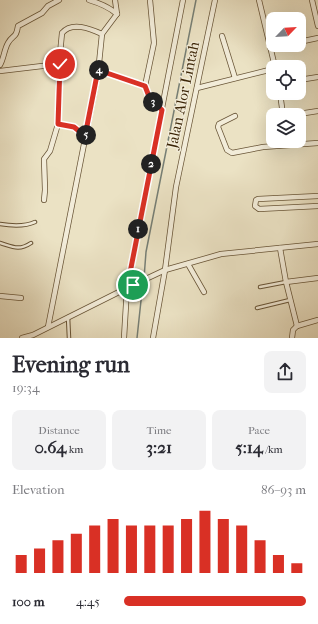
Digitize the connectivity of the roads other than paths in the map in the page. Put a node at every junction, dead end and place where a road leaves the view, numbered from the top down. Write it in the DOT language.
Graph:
graph roads {
  1 [pos="59,0"];
  2 [pos="89,0"];
  3 [pos="115,0"];
  4 [pos="150,0"];
  5 [pos="183,0"];
  6 [pos="215,0"];
  7 [pos="259,0"];
  8 [pos="312,0"];
  9 [pos="316,7"];
  10 [pos="116,14"];
  11 [pos="318,26"];
  12 [pos="266,29"];
  13 [pos="102,34"];
  14 [pos="222,36"];
  15 [pos="318,38"];
  16 [pos="306,41"];
  17 [pos="60,64"];
  18 [pos="0,66"];
  19 [pos="98,70"];
  20 [pos="266,70"];
  21 [pos="0,71"];
  22 [pos="318,77"];
  23 [pos="235,78"];
  24 [pos="306,79"];
  25 [pos="145,86"];
  26 [pos="197,88"];
  27 [pos="162,110"];
  28 [pos="318,111"];
  29 [pos="306,113"];
  30 [pos="235,116"];
  31 [pos="58,124"];
  32 [pos="85,136"];
  33 [pos="306,143"];
  34 [pos="318,143"];
  35 [pos="266,146"];
  36 [pos="318,196"];
  37 [pos="44,200"];
  38 [pos="318,206"];
  39 [pos="35,222"];
  40 [pos="0,224"];
  41 [pos="0,243"];
  42 [pos="31,243"];
  43 [pos="318,244"];
  44 [pos="280,248"];
  45 [pos="188,264"];
  46 [pos="162,271"];
  47 [pos="318,278"];
  48 [pos="286,282"];
  49 [pos="260,287"];
  50 [pos="127,288"];
  51 [pos="204,292"];
  52 [pos="0,296"];
  53 [pos="21,298"];
  54 [pos="291,300"];
  55 [pos="257,308"];
  56 [pos="68,317"];
  57 [pos="318,320"];
  58 [pos="297,326"];
  59 [pos="48,327"];
  60 [pos="34,336"];
  61 [pos="22,338"];
  62 [pos="69,338"];
  63 [pos="124,338"];
  64 [pos="153,338"];
  65 [pos="292,338"];
  1 -- 18 [label="street"];
  2 -- 10 [label="street"];
  3 -- 10 [label="street"];
  4 -- 25 [label="street"];
  5 -- 27 [label="street"];
  6 -- 26 [label="street, Jalan Alor Lintah"];
  7 -- 12 [label="street"];
  8 -- 9 [label="street"];
  9 -- 11 [label="street"];
  10 -- 13 [label="street"];
  13 -- 17 [label="street"];
  13 -- 19 [label="street"];
  14 -- 23 [label="street"];
  15 -- 16 [label="street"];
  17 -- 21 [label="street"];
  17 -- 31 [label="street"];
  19 -- 25 [label="street"];
  19 -- 32 [label="street"];
  20 -- 23 [label="street"];
  22 -- 24 [label="street"];
  23 -- 26 [label="street"];
  25 -- 27 [label="street"];
  26 -- 46 [label="street, Jalan Alor Lintah"];
  27 -- 50 [label="street"];
  28 -- 29 [label="street"];
  30 -- 35 [label="street"];
  31 -- 32 [label="street"];
  31 -- 37 [label="street"];
  32 -- 59 [label="street"];
  33 -- 34 [label="street"];
  36 -- 38 [label="street"];
  39 -- 40 [label="lane"];
  41 -- 42 [label="lane"];
  43 -- 44 [label="street"];
  44 -- 45 [label="street"];
  44 -- 48 [label="street"];
  45 -- 46 [label="street"];
  45 -- 51 [label="street"];
  46 -- 50 [label="street"];
  46 -- 64 [label="street, Jalan Alor Lintah"];
  47 -- 48 [label="street"];
  48 -- 49 [label="lane"];
  48 -- 54 [label="street"];
  50 -- 56 [label="street"];
  50 -- 63 [label="street"];
  52 -- 53 [label="street"];
  54 -- 55 [label="lane"];
  54 -- 58 [label="street"];
  56 -- 59 [label="street"];
  56 -- 62 [label="lane"];
  57 -- 58 [label="street"];
  58 -- 65 [label="street"];
  59 -- 60 [label="street"];
  60 -- 61 [label="street"];
}
